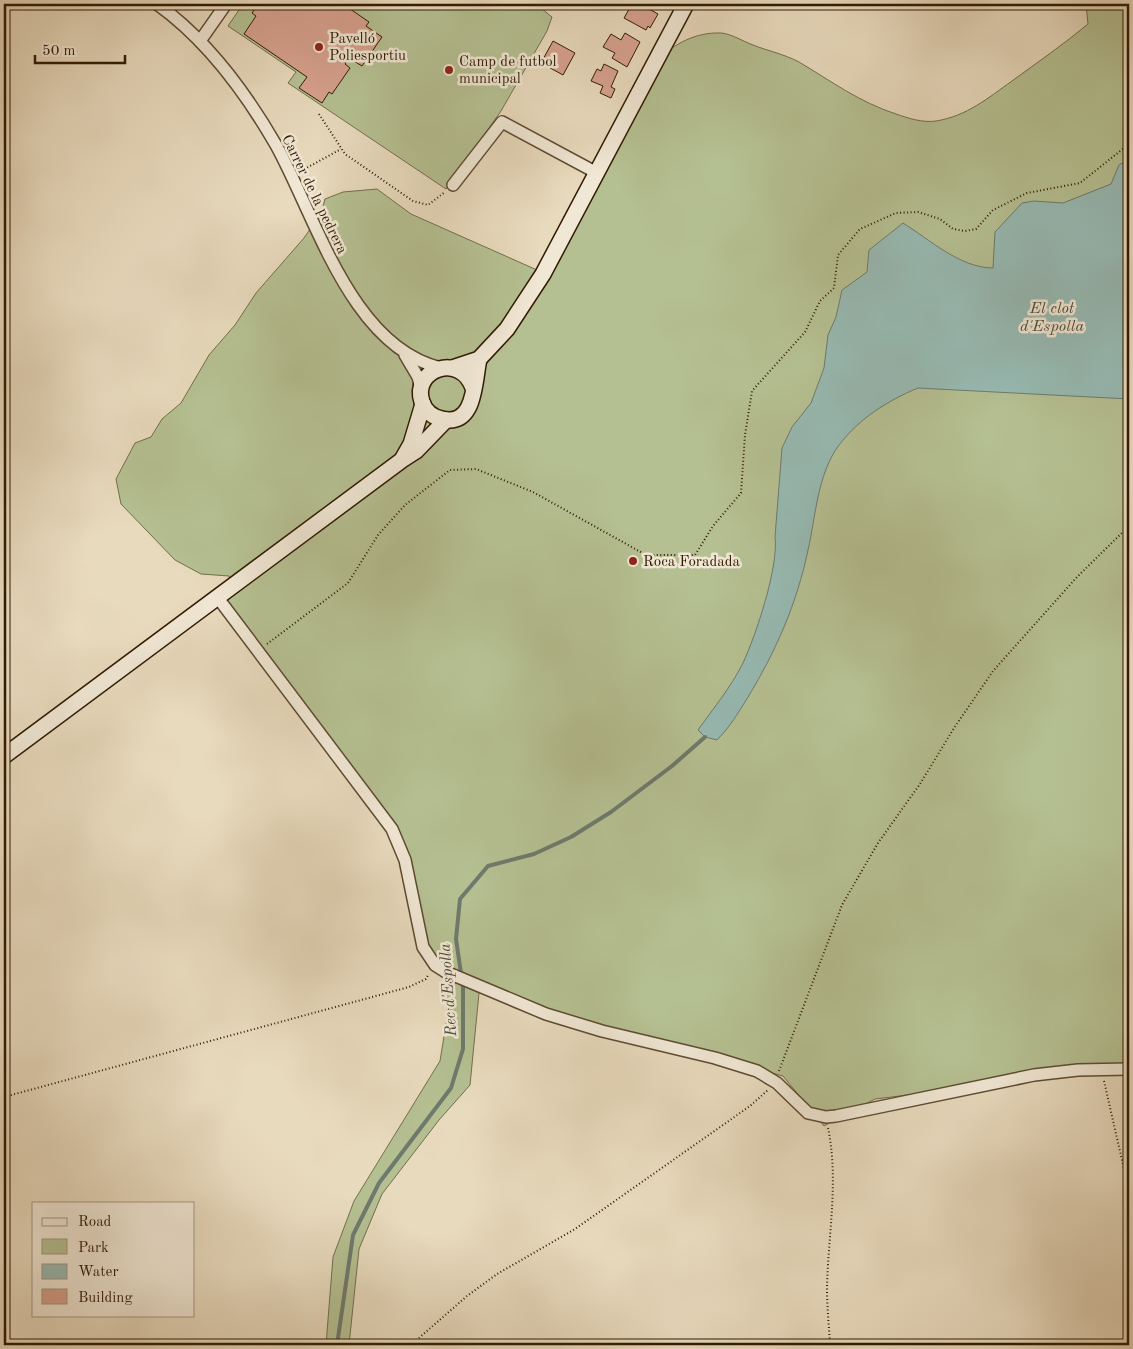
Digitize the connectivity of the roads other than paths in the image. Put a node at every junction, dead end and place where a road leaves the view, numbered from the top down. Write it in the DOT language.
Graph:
graph roads {
  1 [pos="158,4"];
  2 [pos="226,4"];
  3 [pos="686,4"];
  4 [pos="200,41"];
  5 [pos="597,173"];
  6 [pos="452,185"];
  7 [pos="404,354"];
  8 [pos="479,359"];
  9 [pos="446,368"];
  10 [pos="473,388"];
  11 [pos="422,396"];
  12 [pos="446,420"];
  13 [pos="402,460"];
  14 [pos="218,598"];
  15 [pos="4,756"];
  16 [pos="1129,1069"];
  1 -- 4 [label="street, Carrer de la pedrera"];
  2 -- 4 [label="street"];
  3 -- 5 [label="main road"];
  4 -- 7 [label="street, Carrer de la pedrera"];
  5 -- 6 [label="street"];
  5 -- 8 [label="main road"];
  7 -- 9 [label="street, Carrer de la pedrera"];
  7 -- 11 [label="street, Carrer de la pedrera"];
  8 -- 9 [label="main road"];
  8 -- 10 [label="main road"];
  9 -- 10 [label="main road"];
  9 -- 11 [label="main road"];
  10 -- 12 [label="main road"];
  11 -- 12 [label="main road"];
  11 -- 13 [label="main road"];
  12 -- 13 [label="main road"];
  13 -- 14 [label="main road"];
  14 -- 15 [label="main road"];
  14 -- 16 [label="street"];
}
